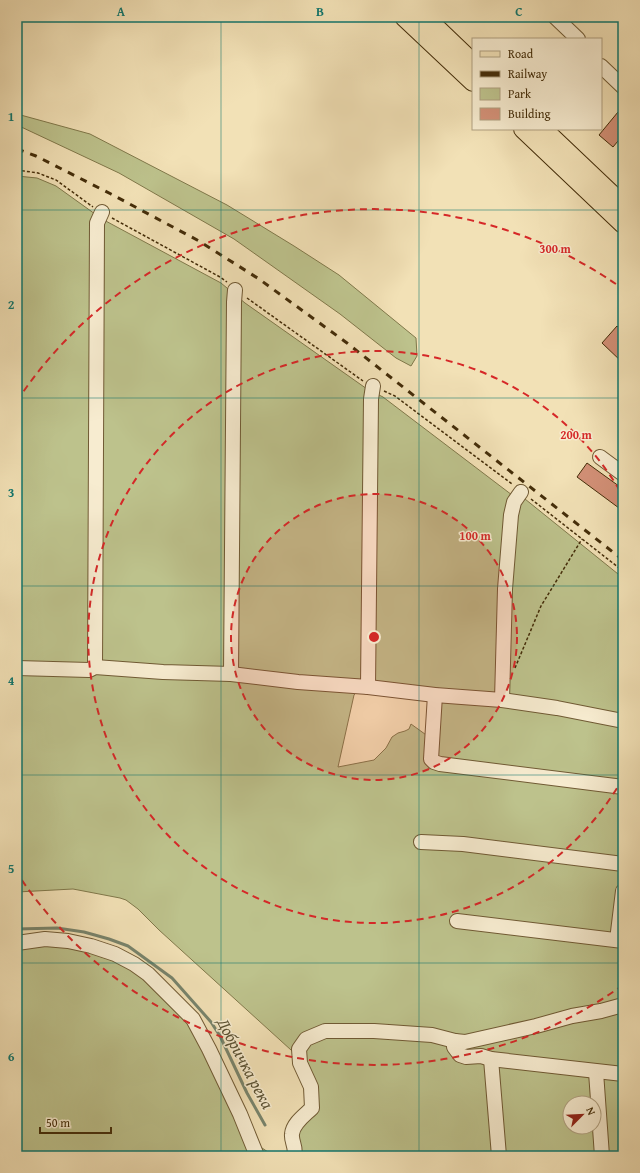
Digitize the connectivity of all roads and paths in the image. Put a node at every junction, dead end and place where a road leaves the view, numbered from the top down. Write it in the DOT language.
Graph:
graph roads {
  1 [pos="404,17"];
  2 [pos="425,17"];
  3 [pos="544,17"];
  4 [pos="555,17"];
  5 [pos="567,38"];
  6 [pos="577,38"];
  7 [pos="472,62"];
  8 [pos="602,67"];
  9 [pos="472,81"];
  10 [pos="623,87"];
  11 [pos="524,130"];
  12 [pos="544,130"];
  13 [pos="17,170"];
  14 [pos="623,205"];
  15 [pos="102,212"];
  16 [pos="623,224"];
  17 [pos="235,290"];
  18 [pos="373,386"];
  19 [pos="600,457"];
  20 [pos="623,474"];
  21 [pos="521,492"];
  22 [pos="582,539"];
  23 [pos="623,571"];
  24 [pos="95,667"];
  25 [pos="17,668"];
  26 [pos="514,671"];
  27 [pos="232,674"];
  28 [pos="368,687"];
  29 [pos="435,695"];
  30 [pos="502,700"];
  31 [pos="623,721"];
  32 [pos="623,787"];
  33 [pos="421,842"];
  34 [pos="623,864"];
  35 [pos="623,891"];
  36 [pos="457,921"];
  37 [pos="620,941"];
  38 [pos="17,943"];
  39 [pos="623,1005"];
  40 [pos="455,1041"];
  41 [pos="491,1059"];
  42 [pos="596,1072"];
  43 [pos="623,1074"];
  44 [pos="257,1156"];
  45 [pos="294,1156"];
  46 [pos="498,1156"];
  47 [pos="602,1156"];
  1 -- 9 [label="main road"];
  2 -- 7 [label="main road"];
  3 -- 5 [label="street"];
  4 -- 6 [label="street"];
  8 -- 10 [label="street"];
  11 -- 16 [label="main road"];
  12 -- 14 [label="main road"];
  13 -- 15 [label="path"];
  15 -- 17 [label="path"];
  15 -- 24 [label="street"];
  17 -- 18 [label="path"];
  17 -- 27 [label="street"];
  18 -- 21 [label="path"];
  18 -- 28 [label="street"];
  19 -- 20 [label="street"];
  21 -- 22 [label="path"];
  21 -- 30 [label="street"];
  22 -- 23 [label="path"];
  22 -- 26 [label="path"];
  24 -- 25 [label="street"];
  24 -- 27 [label="street"];
  27 -- 28 [label="street"];
  28 -- 29 [label="street"];
  29 -- 30 [label="street"];
  29 -- 32 [label="street"];
  30 -- 31 [label="street"];
  33 -- 34 [label="street"];
  35 -- 37 [label="street"];
  36 -- 37 [label="street"];
  38 -- 44 [label="street"];
  39 -- 40 [label="street"];
  40 -- 41 [label="street"];
  40 -- 45 [label="street"];
  41 -- 42 [label="street"];
  41 -- 46 [label="street"];
  42 -- 43 [label="street"];
  42 -- 47 [label="street"];
}
